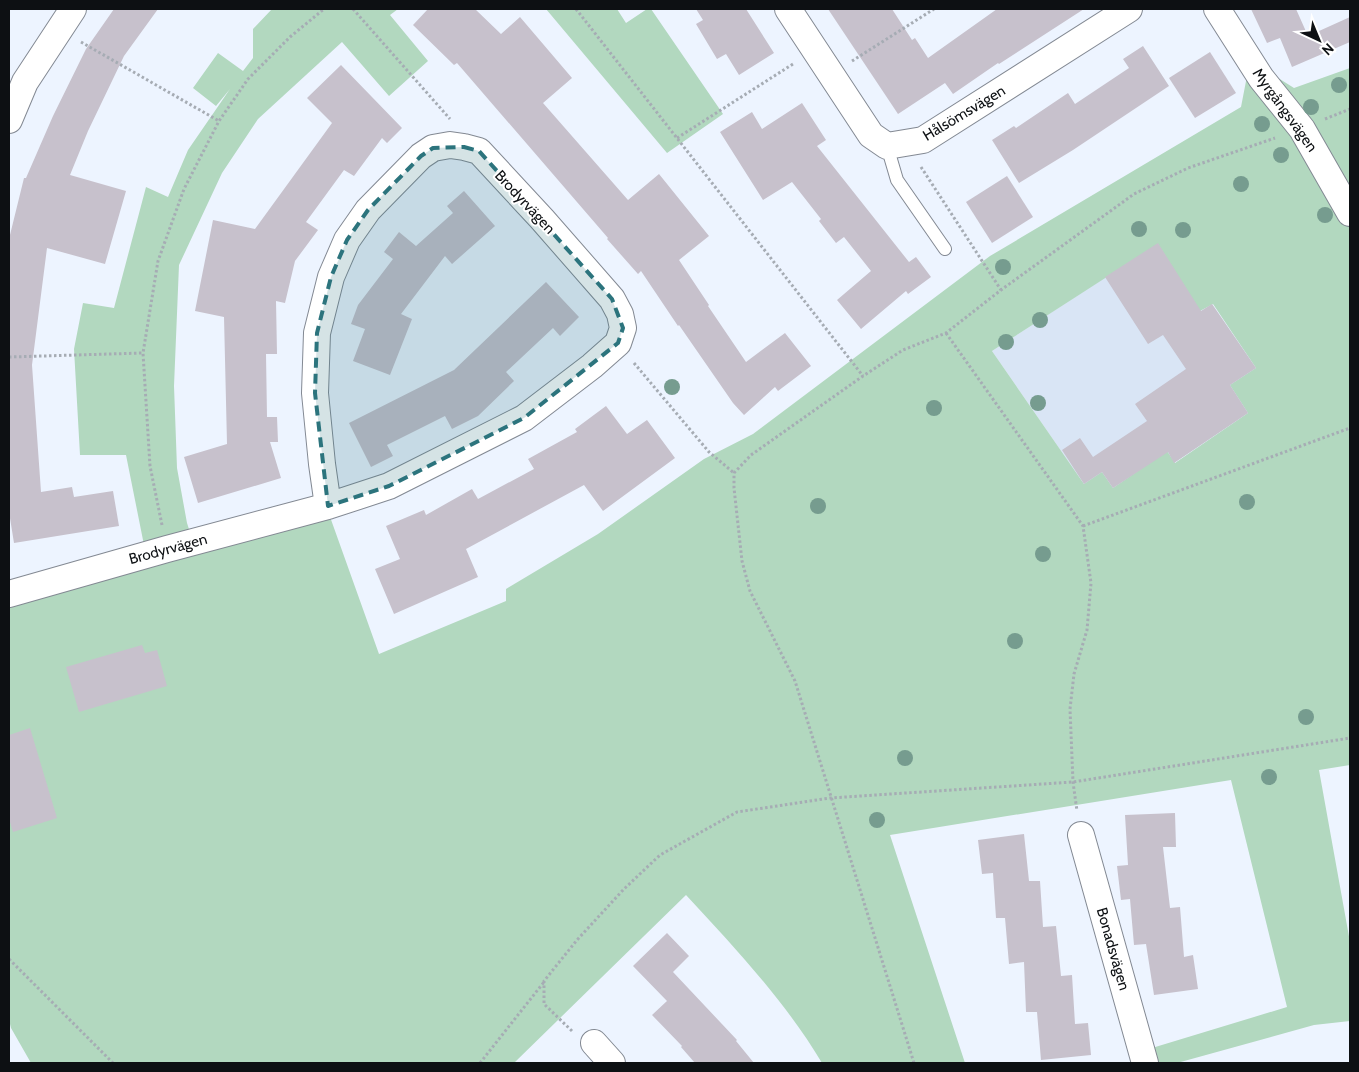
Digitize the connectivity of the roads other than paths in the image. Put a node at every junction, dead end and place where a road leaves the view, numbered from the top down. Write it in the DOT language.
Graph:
graph roads {
  1 [pos="788,9"];
  2 [pos="1129,9"];
  3 [pos="1217,9"];
  4 [pos="66,19"];
  5 [pos="9,120"];
  6 [pos="897,145"];
  7 [pos="1350,213"];
  8 [pos="944,249"];
  9 [pos="328,506"];
  10 [pos="9,594"];
  11 [pos="1081,835"];
  12 [pos="594,1044"];
  13 [pos="612,1063"];
  14 [pos="1145,1063"];
  1 -- 6 [label="street"];
  2 -- 6 [label="street, Hålsömsvägen"];
  3 -- 7 [label="street, Myrgångsvägen"];
  4 -- 5 [label="street"];
  6 -- 8 [label="lane"];
  9 -- 9 [label="street, Brodyrvägen"];
  9 -- 10 [label="street, Brodyrvägen"];
  11 -- 14 [label="street, Bonadsvägen"];
  12 -- 13 [label="street"];
}
